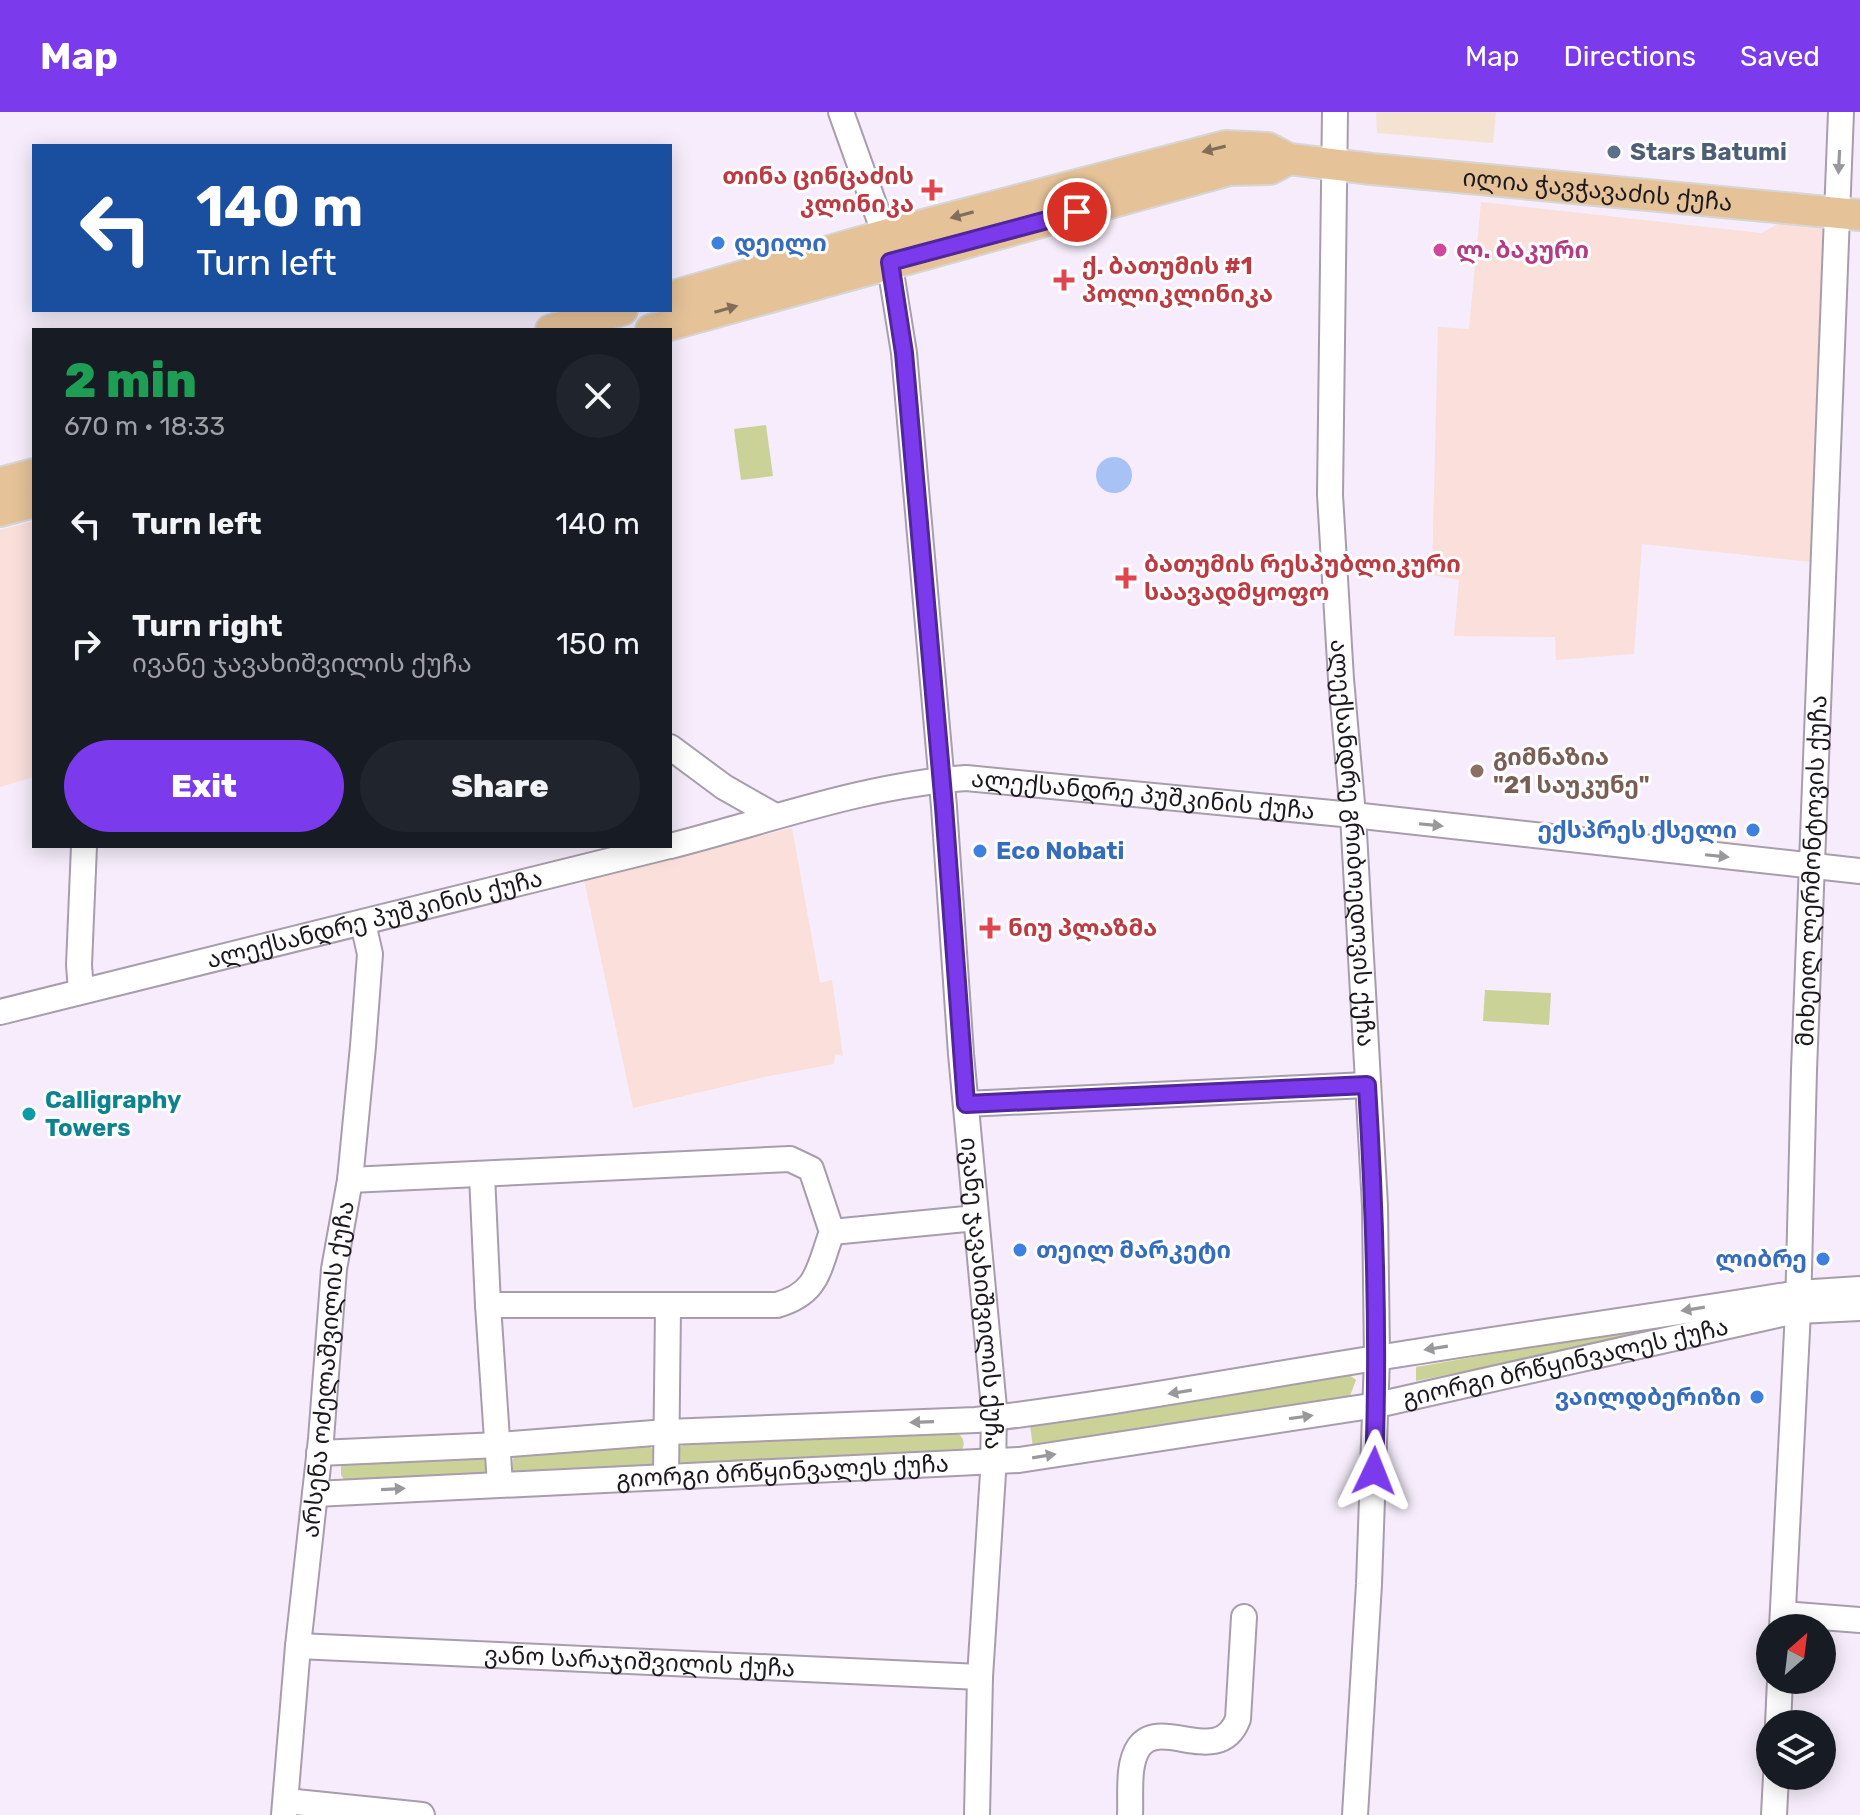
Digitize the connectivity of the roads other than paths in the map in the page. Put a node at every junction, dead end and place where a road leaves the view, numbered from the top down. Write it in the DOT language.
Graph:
graph roads {
  1 [pos="841,112"];
  2 [pos="1335,112"];
  3 [pos="1841,112"];
  4 [pos="1335,164"];
  5 [pos="1848,213"];
  6 [pos="888,248"];
  7 [pos="672,297"];
  8 [pos="615,312"];
  9 [pos="558,328"];
  10 [pos="657,328"];
  11 [pos="32,475"];
  12 [pos="0,483"];
  13 [pos="32,503"];
  14 [pos="0,511"];
  15 [pos="672,748"];
  16 [pos="941,780"];
  17 [pos="1353,815"];
  18 [pos="775,816"];
  19 [pos="672,845"];
  20 [pos="84,848"];
  21 [pos="662,848"];
  22 [pos="1814,867"];
  23 [pos="1860,871"];
  24 [pos="363,923"];
  25 [pos="81,991"];
  26 [pos="0,1012"];
  27 [pos="1367,1085"];
  28 [pos="966,1104"];
  29 [pos="482,1175"];
  30 [pos="350,1180"];
  31 [pos="976,1218"];
  32 [pos="832,1232"];
  33 [pos="1860,1289"];
  34 [pos="1798,1302"];
  35 [pos="488,1305"];
  36 [pos="668,1307"];
  37 [pos="1860,1308"];
  38 [pos="1377,1358"];
  39 [pos="1377,1405"];
  40 [pos="994,1418"];
  41 [pos="667,1432"];
  42 [pos="499,1445"];
  43 [pos="319,1453"];
  44 [pos="993,1461"];
  45 [pos="666,1476"];
  46 [pos="500,1484"];
  47 [pos="315,1494"];
  48 [pos="1782,1614"];
  49 [pos="1244,1617"];
  50 [pos="1836,1620"];
  51 [pos="1860,1620"];
  52 [pos="298,1646"];
  53 [pos="980,1677"];
  54 [pos="1775,1790"];
  55 [pos="285,1808"];
  56 [pos="422,1815"];
  57 [pos="977,1815"];
  58 [pos="1130,1815"];
  59 [pos="1355,1815"];
  60 [pos="1774,1815"];
  1 -- 6 [label="street, ივანე ჯავახიშვილის ქუჩა"];
  2 -- 4 [label="street, ალექსანდრე გრიბოედოვის ქუჩა"];
  3 -- 5 [label="street, მიხეილ ლერმონტოვის ქუჩა, one-way"];
  4 -- 5 [label="main road, ილია ჭავჭავაძის ქუჩა"];
  4 -- 6 [label="main road, ილია ჭავჭავაძის ქუჩა"];
  4 -- 17 [label="street, ალექსანდრე გრიბოედოვის ქუჩა"];
  5 -- 22 [label="street, მიხეილ ლერმონტოვის ქუჩა"];
  6 -- 7 [label="main road"];
  10 -- 6 [label="main road, one-way"];
  6 -- 16 [label="street, ივანე ჯავახიშვილის ქუჩა"];
  8 -- 9 [label="main road"];
  11 -- 12 [label="main road"];
  13 -- 14 [label="main road"];
  15 -- 18 [label="street"];
  16 -- 17 [label="street, ალექსანდრე პუშკინის ქუჩა"];
  16 -- 18 [label="street, ალექსანდრე პუშკინის ქუჩა"];
  16 -- 28 [label="street, ივანე ჯავახიშვილის ქუჩა"];
  17 -- 22 [label="street, ალექსანდრე პუშკინის ქუჩა, one-way"];
  17 -- 27 [label="street, ალექსანდრე გრიბოედოვის ქუჩა"];
  18 -- 19 [label="street, ალექსანდრე პუშკინის ქუჩა"];
  20 -- 25 [label="street"];
  21 -- 24 [label="street, ალექსანდრე პუშკინის ქუჩა"];
  22 -- 23 [label="street, ალექსანდრე პუშკინის ქუჩა"];
  22 -- 34 [label="street, მიხეილ ლერმონტოვის ქუჩა"];
  24 -- 25 [label="street, ალექსანდრე პუშკინის ქუჩა"];
  24 -- 30 [label="street, არსენა ოძელაშვილის ქუჩა"];
  25 -- 26 [label="street, ალექსანდრე პუშკინის ქუჩა"];
  27 -- 28 [label="street"];
  27 -- 38 [label="street, ალექსანდრე გრიბოედოვის ქუჩა"];
  28 -- 31 [label="street, ივანე ჯავახიშვილის ქუჩა"];
  29 -- 30 [label="street"];
  29 -- 32 [label="street"];
  29 -- 35 [label="street"];
  30 -- 43 [label="street, არსენა ოძელაშვილის ქუჩა"];
  31 -- 32 [label="street"];
  31 -- 40 [label="street, ივანე ჯავახიშვილის ქუჩა"];
  32 -- 36 [label="street"];
  33 -- 34 [label="street, გიორგი ბრწყინვალეს ქუჩა"];
  34 -- 37 [label="street, გიორგი ბრწყინვალეს ქუჩა"];
  34 -- 38 [label="street, გიორგი ბრწყინვალეს ქუჩა, one-way"];
  34 -- 39 [label="street, გიორგი ბრწყინვალეს ქუჩა"];
  34 -- 48 [label="street, მიხეილ ლერმონტოვის ქუჩა"];
  35 -- 36 [label="street"];
  35 -- 42 [label="street"];
  36 -- 41 [label="street"];
  38 -- 39 [label="street, ალექსანდრე გრიბოედოვის ქუჩა"];
  38 -- 40 [label="street, გიორგი ბრწყინვალეს ქუჩა, one-way"];
  44 -- 39 [label="street, გიორგი ბრწყინვალეს ქუჩა, one-way"];
  39 -- 59 [label="street, ალექსანდრე გრიბოედოვის ქუჩა"];
  40 -- 41 [label="street, გიორგი ბრწყინვალეს ქუჩა, one-way"];
  40 -- 44 [label="street, ივანე ჯავახიშვილის ქუჩა"];
  41 -- 42 [label="street, გიორგი ბრწყინვალეს ქუჩა"];
  41 -- 45 [label="street"];
  42 -- 43 [label="street, გიორგი ბრწყინვალეს ქუჩა"];
  42 -- 46 [label="street"];
  43 -- 47 [label="street, არსენა ოძელაშვილის ქუჩა"];
  44 -- 45 [label="street, გიორგი ბრწყინვალეს ქუჩა"];
  44 -- 53 [label="street, ივანე ჯავახიშვილის ქუჩა"];
  45 -- 46 [label="street, გიორგი ბრწყინვალეს ქუჩა"];
  47 -- 46 [label="street, გიორგი ბრწყინვალეს ქუჩა, one-way"];
  47 -- 52 [label="street, არსენა ოძელაშვილის ქუჩა"];
  49 -- 58 [label="street"];
  50 -- 51 [label="street"];
  52 -- 53 [label="street, ვანო სარაჯიშვილის ქუჩა"];
  52 -- 55 [label="street, არსენა ოძელაშვილის ქუჩა"];
  53 -- 57 [label="street, ივანე ჯავახიშვილის ქუჩა"];
  54 -- 60 [label="street"];
  55 -- 56 [label="street"];
}
